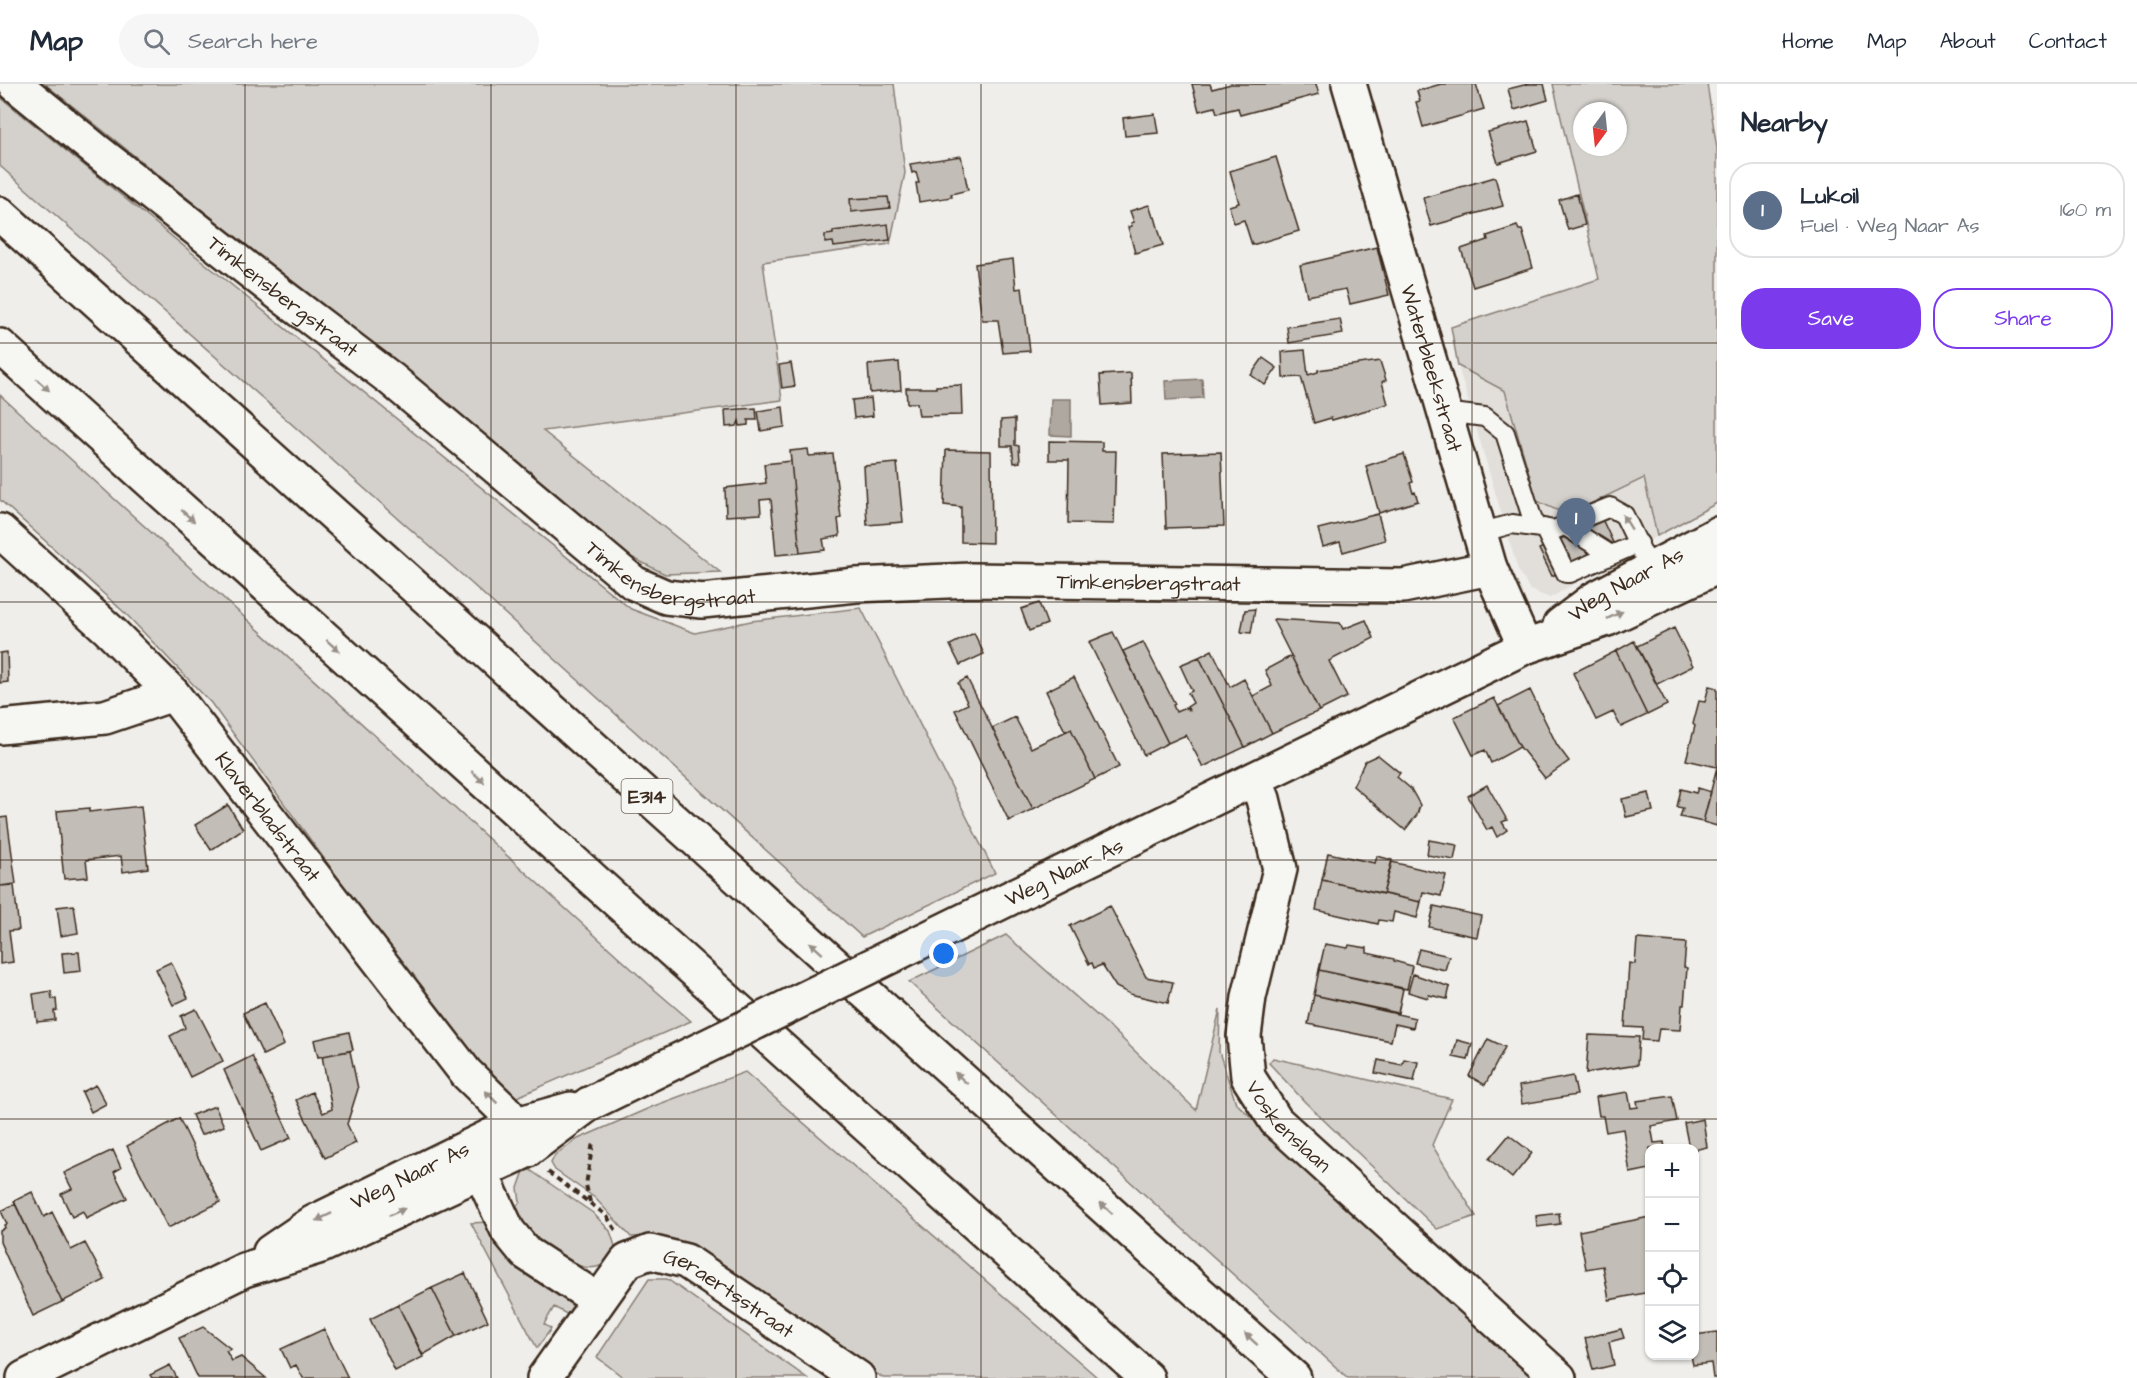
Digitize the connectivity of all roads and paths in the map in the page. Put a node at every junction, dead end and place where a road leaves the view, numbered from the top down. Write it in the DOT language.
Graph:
graph roads {
  1 [pos="15,84"];
  2 [pos="1349,84"];
  3 [pos="0,214"];
  4 [pos="0,346"];
  5 [pos="1444,412"];
  6 [pos="1564,526"];
  7 [pos="1540,528"];
  8 [pos="0,531"];
  9 [pos="1479,533"];
  10 [pos="1717,534"];
  11 [pos="1611,555"];
  12 [pos="1717,567"];
  13 [pos="1490,568"];
  14 [pos="1650,568"];
  15 [pos="1532,644"];
  16 [pos="173,694"];
  17 [pos="0,728"];
  18 [pos="1256,779"];
  19 [pos="589,1104"];
  20 [pos="513,1125"];
  21 [pos="596,1135"];
  22 [pos="475,1159"];
  23 [pos="545,1170"];
  24 [pos="590,1203"];
  25 [pos="622,1238"];
  26 [pos="598,1300"];
  27 [pos="24,1378"];
  28 [pos="544,1378"];
  29 [pos="858,1378"];
  30 [pos="1147,1378"];
  31 [pos="1294,1378"];
  32 [pos="1559,1378"];
  1 -- 13 [label="main road, Timkensbergstraat"];
  2 -- 5 [label="main road, Waterbleekstraat"];
  31 -- 3 [label="main road, E314, one-way"];
  4 -- 30 [label="main road, one-way"];
  5 -- 7 [label="lane"];
  5 -- 9 [label="main road, Waterbleekstraat"];
  6 -- 7 [label="lane"];
  6 -- 11 [label="lane"];
  14 -- 6 [label="lane, one-way"];
  7 -- 9 [label="lane"];
  7 -- 11 [label="lane"];
  8 -- 16 [label="main road, Klaverbladstraat"];
  9 -- 13 [label="main road, Waterbleekstraat"];
  10 -- 14 [label="main road, Weg Naar As"];
  11 -- 14 [label="lane"];
  12 -- 14 [label="main road, Weg Naar As"];
  13 -- 15 [label="main road, Waterbleekstraat"];
  14 -- 15 [label="main road, Weg Naar As"];
  15 -- 18 [label="main road, Weg Naar As"];
  16 -- 17 [label="main road"];
  20 -- 16 [label="main road, Klaverbladstraat, one-way"];
  18 -- 19 [label="main road, Weg Naar As, bridge"];
  18 -- 32 [label="main road, Voskenslaan"];
  19 -- 20 [label="main road, Weg Naar As"];
  19 -- 22 [label="main road, Weg Naar As"];
  20 -- 22 [label="main road, Weg Naar As"];
  21 -- 24 [label="path"];
  22 -- 26 [label="main road"];
  22 -- 27 [label="main road, Weg Naar As"];
  23 -- 24 [label="path"];
  24 -- 25 [label="path"];
  26 -- 28 [label="main road, Geraertsstraat"];
  26 -- 29 [label="main road, Geraertsstraat"];
}
